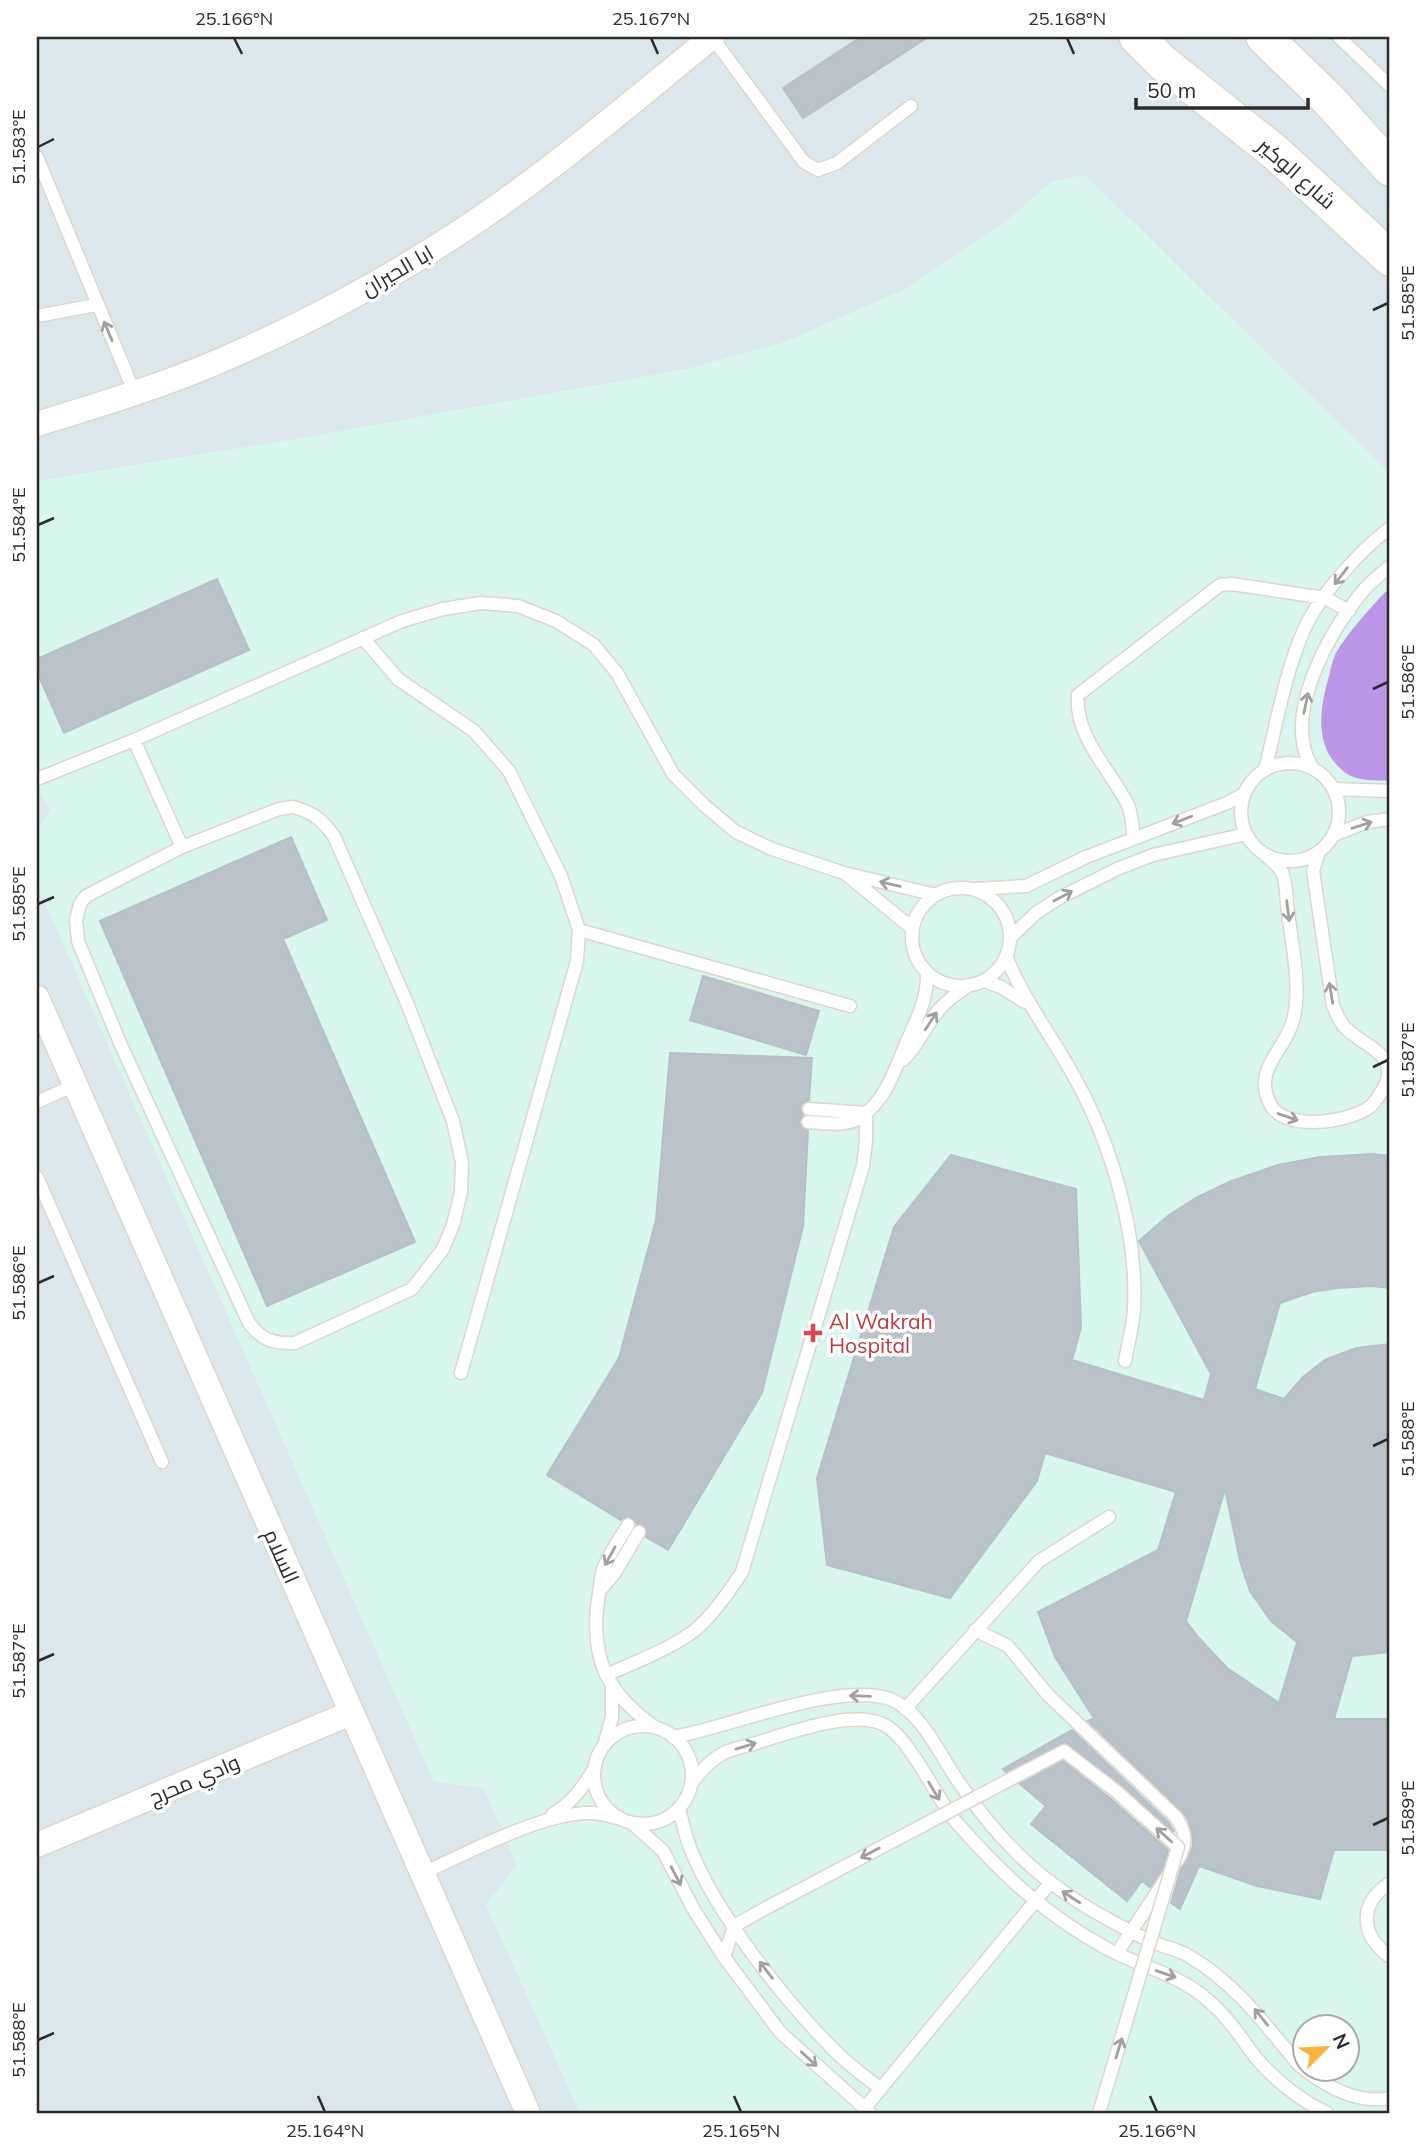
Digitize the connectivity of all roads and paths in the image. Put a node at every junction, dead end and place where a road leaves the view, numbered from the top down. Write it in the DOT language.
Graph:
graph roads {
  1 [pos="712,37"];
  2 [pos="1137,37"];
  3 [pos="1264,37"];
  4 [pos="1339,37"];
  5 [pos="1390,86"];
  6 [pos="911,106"];
  7 [pos="37,157"];
  8 [pos="1390,168"];
  9 [pos="1385,256"];
  10 [pos="96,305"];
  11 [pos="37,316"];
  12 [pos="135,394"];
  13 [pos="37,424"];
  14 [pos="1390,528"];
  15 [pos="1390,566"];
  16 [pos="1325,598"];
  17 [pos="1349,611"];
  18 [pos="363,638"];
  19 [pos="134,740"];
  20 [pos="1313,769"];
  21 [pos="1265,770"];
  22 [pos="37,779"];
  23 [pos="1334,789"];
  24 [pos="1390,791"];
  25 [pos="1244,794"];
  26 [pos="1390,819"];
  27 [pos="1246,834"];
  28 [pos="1334,835"];
  29 [pos="1134,838"];
  30 [pos="182,848"];
  31 [pos="1262,852"];
  32 [pos="1320,852"];
  33 [pos="844,873"];
  34 [pos="973,890"];
  35 [pos="936,895"];
  36 [pos="913,929"];
  37 [pos="579,930"];
  38 [pos="1010,938"];
  39 [pos="1006,956"];
  40 [pos="927,972"];
  41 [pos="984,981"];
  42 [pos="968,986"];
  43 [pos="37,998"];
  44 [pos="850,1006"];
  45 [pos="1031,1006"];
  46 [pos="900,1063"];
  47 [pos="75,1085"];
  48 [pos="37,1102"];
  49 [pos="866,1113"];
  50 [pos="808,1116"];
  51 [pos="37,1177"];
  52 [pos="1125,1361"];
  53 [pos="461,1373"];
  54 [pos="162,1462"];
  55 [pos="1108,1517"];
  56 [pos="628,1525"];
  57 [pos="639,1532"];
  58 [pos="600,1590"];
  59 [pos="975,1630"];
  60 [pos="609,1681"];
  61 [pos="905,1709"];
  62 [pos="351,1713"];
  63 [pos="656,1728"];
  64 [pos="673,1737"];
  65 [pos="604,1746"];
  66 [pos="595,1767"];
  67 [pos="691,1784"];
  68 [pos="679,1809"];
  69 [pos="618,1818"];
  70 [pos="541,1822"];
  71 [pos="634,1824"];
  72 [pos="37,1845"];
  73 [pos="423,1873"];
  74 [pos="1051,1882"];
  75 [pos="1390,1883"];
  76 [pos="1035,1901"];
  77 [pos="734,1926"];
  78 [pos="1132,1932"];
  79 [pos="1117,1953"];
  80 [pos="724,1957"];
  81 [pos="1390,1958"];
  82 [pos="1290,2054"];
  83 [pos="1325,2084"];
  84 [pos="881,2089"];
  85 [pos="1390,2098"];
  86 [pos="867,2111"];
  87 [pos="528,2113"];
  88 [pos="1099,2113"];
  89 [pos="1327,2113"];
  1 -- 6 [label="lane"];
  1 -- 12 [label="street, ابا الحيران"];
  2 -- 9 [label="main road, شارع الوكير"];
  3 -- 8 [label="main road"];
  4 -- 5 [label="lane"];
  7 -- 10 [label="lane"];
  10 -- 11 [label="lane"];
  12 -- 10 [label="lane, one-way"];
  12 -- 13 [label="street, ابا الحيران"];
  14 -- 16 [label="lane, one-way"];
  15 -- 17 [label="lane"];
  16 -- 17 [label="lane"];
  16 -- 21 [label="lane"];
  16 -- 29 [label="lane"];
  20 -- 17 [label="lane, one-way"];
  18 -- 19 [label="lane"];
  18 -- 33 [label="lane"];
  18 -- 37 [label="lane"];
  19 -- 22 [label="lane"];
  19 -- 30 [label="lane"];
  20 -- 21 [label="lane"];
  20 -- 23 [label="lane"];
  21 -- 25 [label="lane"];
  23 -- 24 [label="lane"];
  23 -- 28 [label="lane"];
  25 -- 27 [label="lane"];
  25 -- 29 [label="lane, one-way"];
  28 -- 26 [label="lane, one-way"];
  27 -- 31 [label="lane"];
  38 -- 27 [label="lane, one-way"];
  28 -- 32 [label="lane"];
  29 -- 34 [label="lane"];
  30 -- 30 [label="lane"];
  31 -- 32 [label="lane"];
  31 -- 32 [label="lane, one-way"];
  35 -- 33 [label="lane, one-way"];
  33 -- 36 [label="lane"];
  34 -- 35 [label="lane"];
  34 -- 38 [label="lane"];
  35 -- 36 [label="lane"];
  36 -- 40 [label="lane"];
  37 -- 44 [label="lane"];
  37 -- 53 [label="lane"];
  38 -- 39 [label="lane"];
  39 -- 41 [label="lane"];
  39 -- 45 [label="lane"];
  40 -- 42 [label="lane"];
  40 -- 46 [label="lane"];
  41 -- 42 [label="lane"];
  41 -- 45 [label="lane"];
  46 -- 42 [label="lane, one-way"];
  43 -- 47 [label="street, السلام"];
  45 -- 52 [label="lane"];
  46 -- 49 [label="lane"];
  47 -- 48 [label="lane"];
  47 -- 62 [label="street, السلام"];
  49 -- 50 [label="lane"];
  49 -- 60 [label="lane"];
  51 -- 54 [label="lane"];
  55 -- 59 [label="lane"];
  56 -- 58 [label="lane, one-way"];
  57 -- 58 [label="lane"];
  58 -- 60 [label="lane"];
  59 -- 61 [label="lane"];
  59 -- 78 [label="lane"];
  60 -- 63 [label="lane"];
  60 -- 65 [label="lane"];
  61 -- 64 [label="lane, one-way"];
  61 -- 74 [label="lane"];
  62 -- 72 [label="street, وادي محرج"];
  62 -- 73 [label="street, السلام"];
  63 -- 64 [label="lane"];
  63 -- 65 [label="lane"];
  64 -- 67 [label="lane"];
  65 -- 66 [label="lane"];
  66 -- 69 [label="lane"];
  66 -- 70 [label="lane"];
  67 -- 68 [label="lane"];
  67 -- 76 [label="lane, one-way"];
  68 -- 71 [label="lane"];
  68 -- 77 [label="lane"];
  69 -- 70 [label="lane"];
  69 -- 71 [label="lane"];
  70 -- 73 [label="lane"];
  71 -- 80 [label="lane, one-way"];
  73 -- 87 [label="street, السلام"];
  74 -- 76 [label="lane"];
  78 -- 74 [label="lane, one-way"];
  75 -- 81 [label="lane"];
  76 -- 79 [label="lane"];
  76 -- 84 [label="lane"];
  77 -- 80 [label="lane"];
  84 -- 77 [label="lane, one-way"];
  88 -- 77 [label="lane, one-way, bridge"];
  78 -- 79 [label="lane"];
  82 -- 78 [label="lane, one-way"];
  79 -- 89 [label="lane, one-way"];
  80 -- 86 [label="lane, one-way"];
  83 -- 85 [label="lane"];
  84 -- 86 [label="lane"];
}
